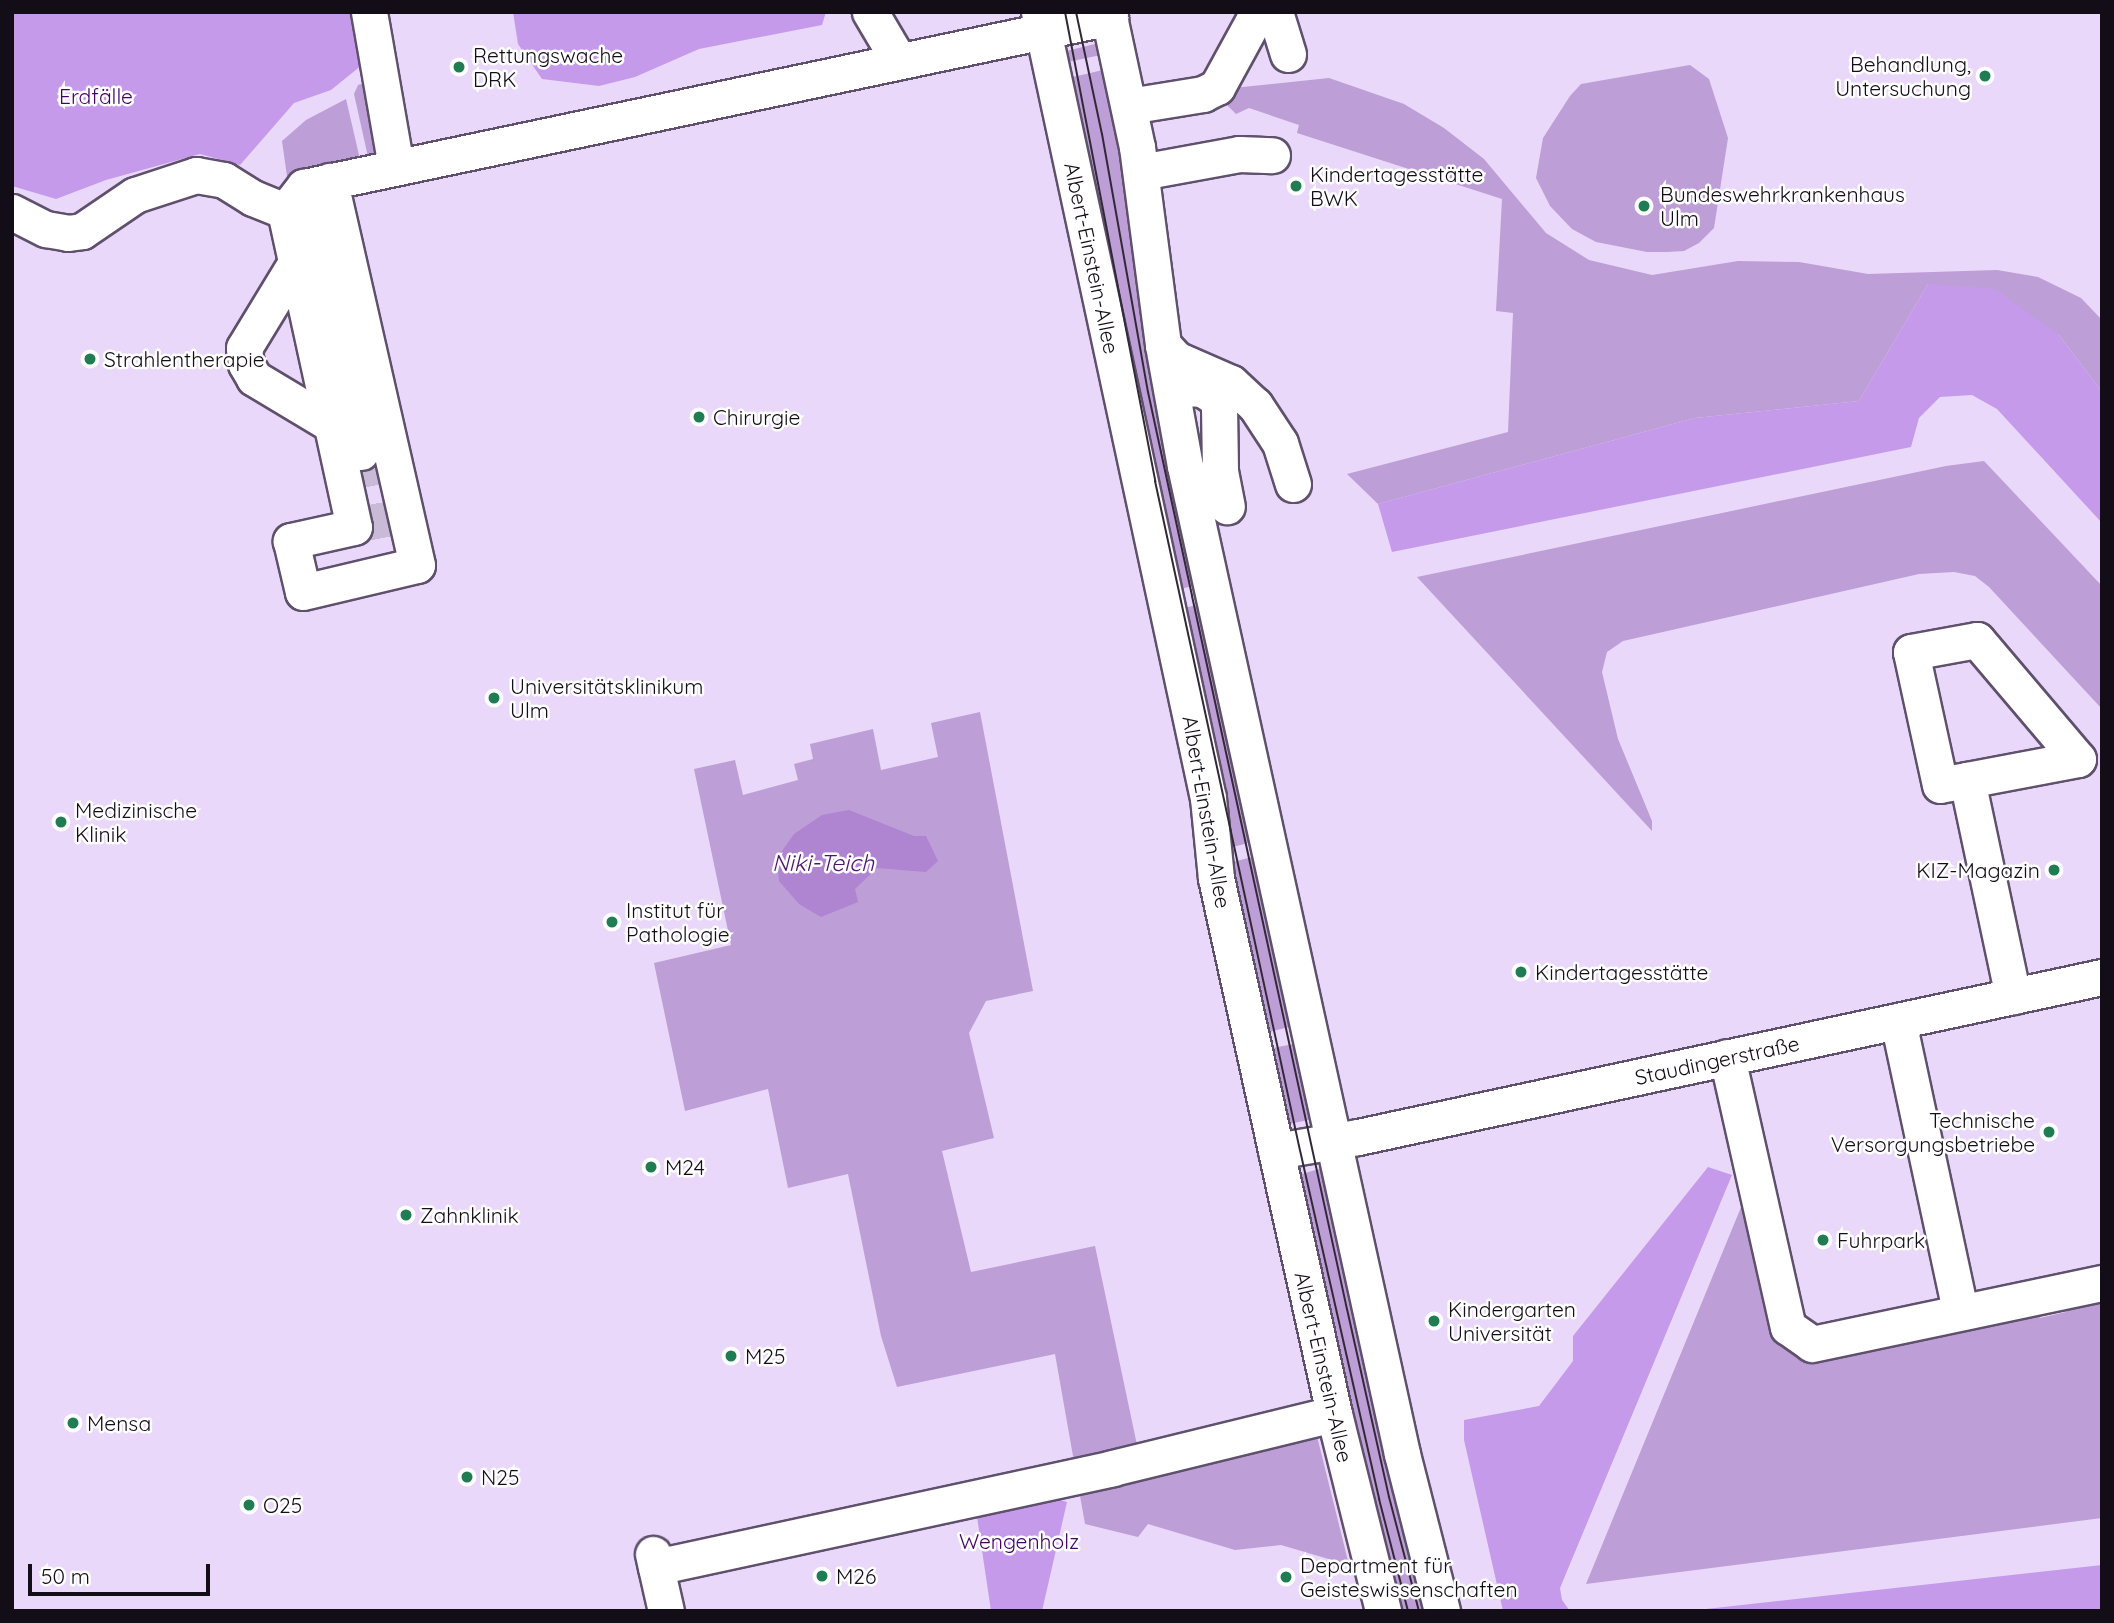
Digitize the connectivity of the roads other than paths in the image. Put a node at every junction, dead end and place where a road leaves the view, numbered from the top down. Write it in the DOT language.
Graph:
graph roads {
  1 [pos="369,12"];
  2 [pos="870,12"];
  3 [pos="1258,12"];
  4 [pos="1275,12"];
  5 [pos="1109,15"];
  6 [pos="1041,21"];
  7 [pos="1288,54"];
  8 [pos="899,61"];
  9 [pos="1129,106"];
  10 [pos="1272,155"];
  11 [pos="396,166"];
  12 [pos="1141,172"];
  13 [pos="306,193"];
  14 [pos="12,212"];
  15 [pos="295,264"];
  16 [pos="1163,345"];
  17 [pos="1170,389"];
  18 [pos="329,423"];
  19 [pos="361,452"];
  20 [pos="1293,484"];
  21 [pos="1227,506"];
  22 [pos="1966,780"];
  23 [pos="2102,977"];
  24 [pos="2013,996"];
  25 [pos="1898,1021"];
  26 [pos="1727,1057"];
  27 [pos="1332,1139"];
  28 [pos="1276,1151"];
  29 [pos="2102,1283"];
  30 [pos="1960,1311"];
  31 [pos="1334,1413"];
  32 [pos="666,1611"];
  33 [pos="1383,1611"];
  34 [pos="1442,1611"];
  1 -- 11 [label="street"];
  2 -- 8 [label="street"];
  3 -- 9 [label="street"];
  4 -- 7 [label="street"];
  5 -- 6 [label="street"];
  5 -- 9 [label="street"];
  6 -- 8 [label="street"];
  6 -- 28 [label="street, Albert-Einstein-Allee"];
  8 -- 11 [label="street"];
  9 -- 12 [label="street"];
  10 -- 12 [label="street"];
  11 -- 13 [label="street"];
  12 -- 16 [label="street"];
  13 -- 14 [label="street"];
  13 -- 15 [label="street"];
  13 -- 18 [label="street"];
  13 -- 19 [label="street"];
  15 -- 18 [label="street"];
  15 -- 18 [label="street"];
  16 -- 17 [label="street"];
  16 -- 20 [label="street"];
  17 -- 21 [label="street"];
  17 -- 27 [label="street"];
  22 -- 22 [label="street"];
  22 -- 24 [label="street"];
  23 -- 24 [label="street, Staudingerstraße"];
  24 -- 25 [label="street, Staudingerstraße"];
  25 -- 26 [label="street, Staudingerstraße"];
  25 -- 30 [label="street"];
  26 -- 27 [label="street, Staudingerstraße"];
  26 -- 30 [label="street"];
  27 -- 28 [label="street, Staudingerstraße"];
  27 -- 34 [label="street"];
  28 -- 31 [label="street, Albert-Einstein-Allee"];
  29 -- 30 [label="street"];
  31 -- 32 [label="street"];
  31 -- 33 [label="street, Albert-Einstein-Allee"];
}
